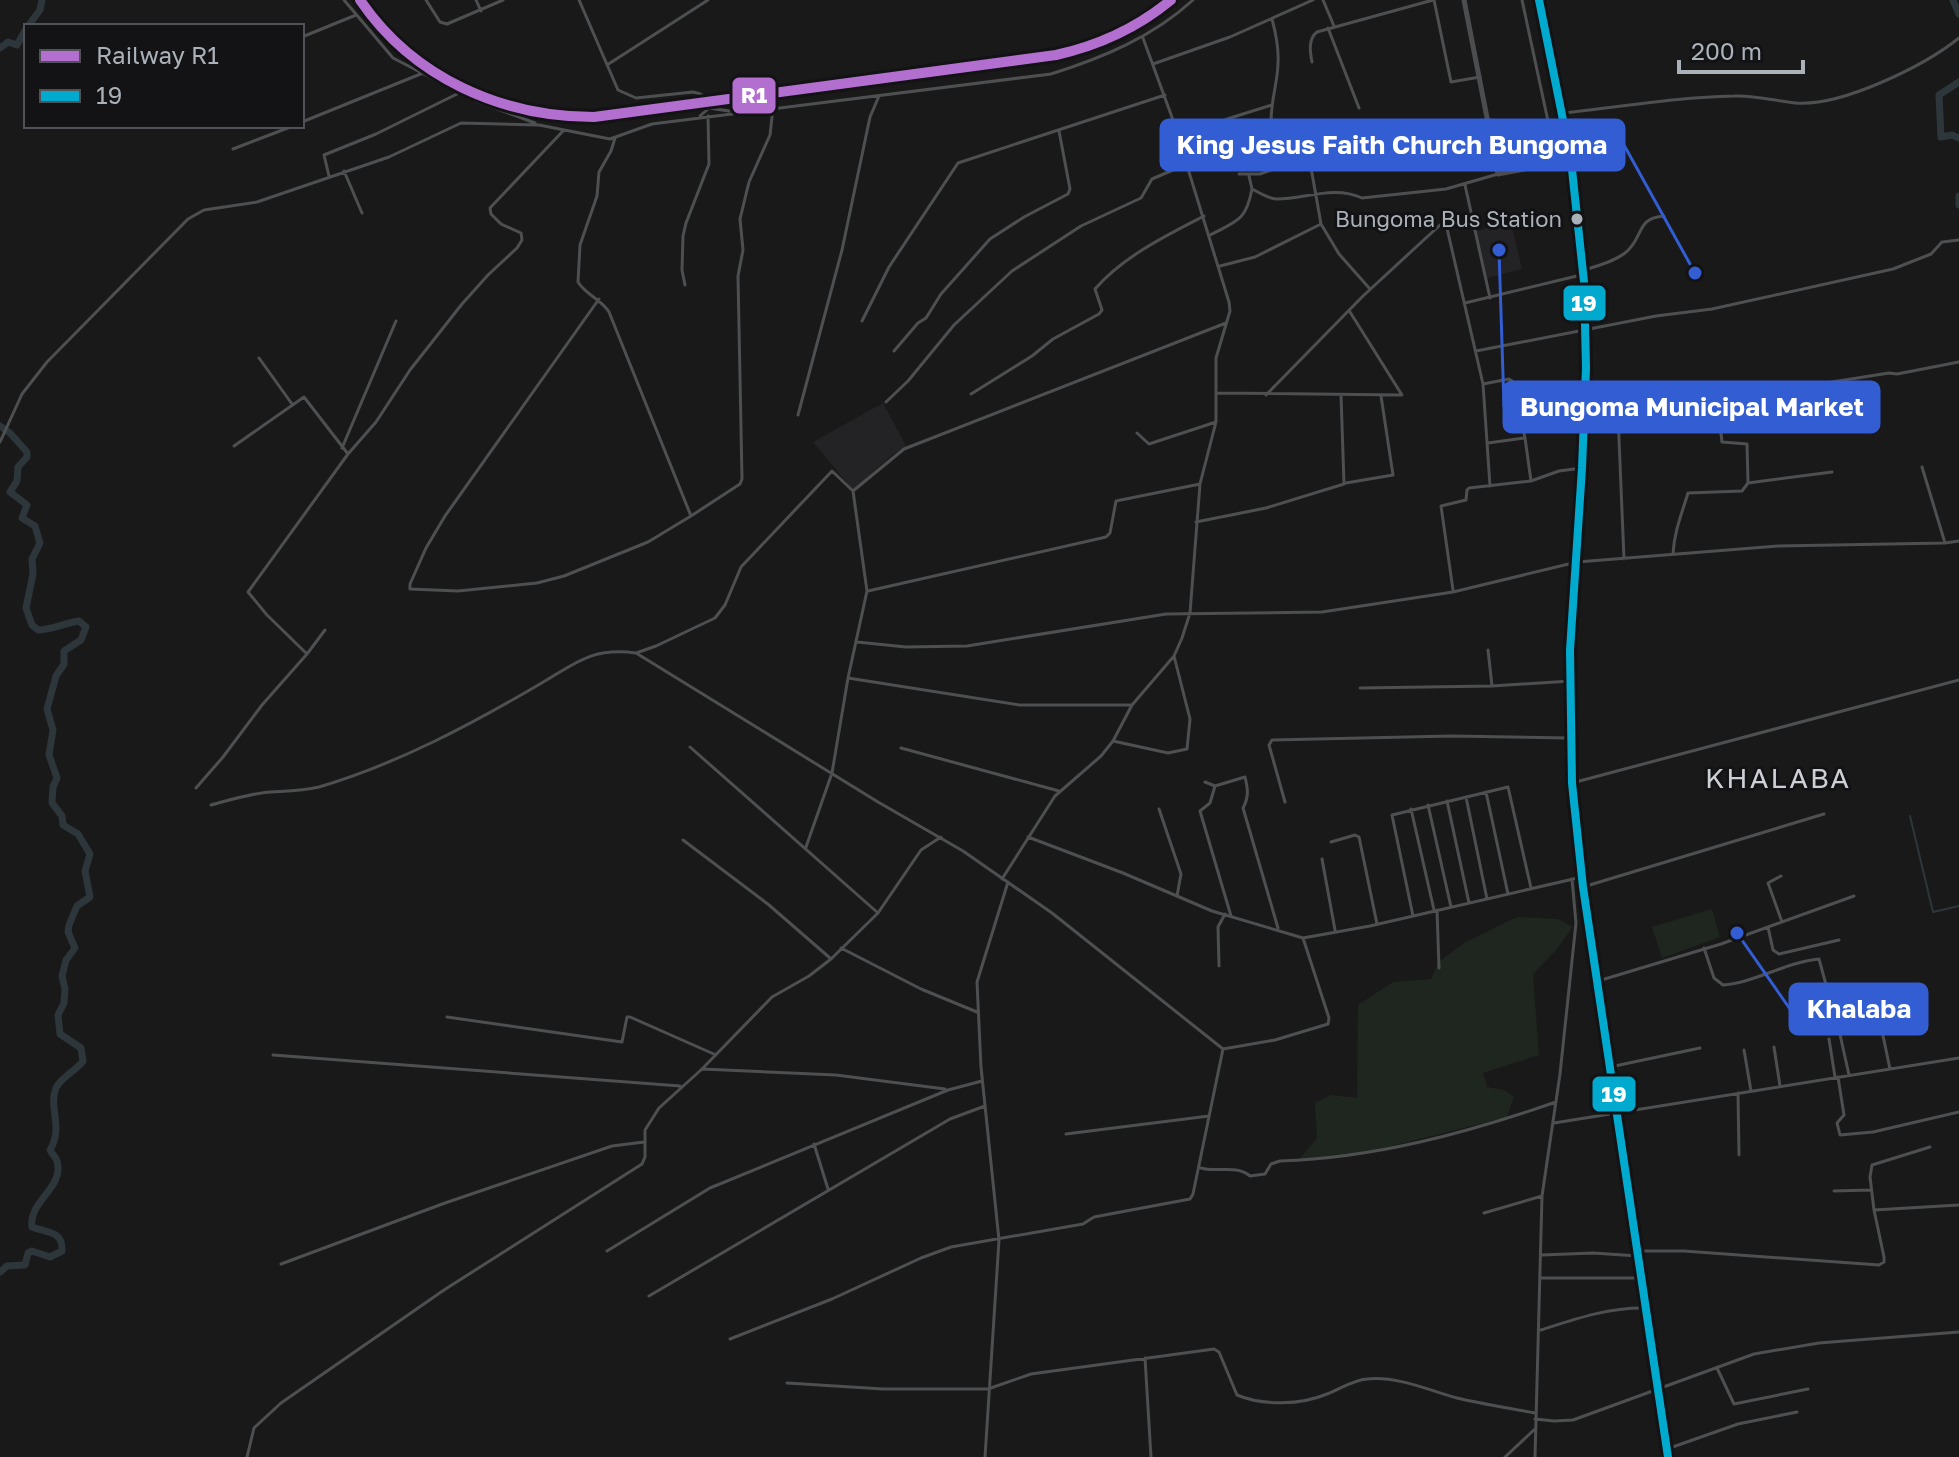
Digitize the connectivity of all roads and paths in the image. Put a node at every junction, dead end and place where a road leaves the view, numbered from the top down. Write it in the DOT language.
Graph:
graph roads {
  1 [pos="344,0"];
  2 [pos="426,0"];
  3 [pos="476,0"];
  4 [pos="503,0"];
  5 [pos="579,0"];
  6 [pos="708,0"];
  7 [pos="1193,0"];
  8 [pos="1313,0"];
  9 [pos="1323,0"];
  10 [pos="1410,0"];
  11 [pos="1434,0"];
  12 [pos="1464,0"];
  13 [pos="1522,0"];
  14 [pos="1539,0"];
  15 [pos="1413,5"];
  16 [pos="481,11"];
  17 [pos="356,15"];
  18 [pos="1272,19"];
  19 [pos="1334,26"];
  20 [pos="1328,28"];
  21 [pos="304,36"];
  22 [pos="1143,38"];
  23 [pos="1959,38"];
  24 [pos="1312,62"];
  25 [pos="1153,64"];
  26 [pos="606,65"];
  27 [pos="423,73"];
  28 [pos="1480,77"];
  29 [pos="459,93"];
  30 [pos="1165,95"];
  31 [pos="879,96"];
  32 [pos="1272,105"];
  33 [pos="709,108"];
  34 [pos="773,108"];
  35 [pos="1359,108"];
  36 [pos="733,113"];
  37 [pos="1563,113"];
  38 [pos="708,116"];
  39 [pos="698,117"];
  40 [pos="304,121"];
  41 [pos="539,125"];
  42 [pos="288,128"];
  43 [pos="563,131"];
  44 [pos="1059,131"];
  45 [pos="615,138"];
  46 [pos="1180,143"];
  47 [pos="233,149"];
  48 [pos="1571,160"];
  49 [pos="1297,161"];
  50 [pos="1557,163"];
  51 [pos="1187,164"];
  52 [pos="344,171"];
  53 [pos="1239,174"];
  54 [pos="1498,174"];
  55 [pos="329,176"];
  56 [pos="1249,176"];
  57 [pos="1465,185"];
  58 [pos="1252,189"];
  59 [pos="1315,192"];
  60 [pos="362,213"];
  61 [pos="1204,216"];
  62 [pos="1664,216"];
  63 [pos="1321,224"];
  64 [pos="1210,235"];
  65 [pos="1959,240"];
  66 [pos="1220,266"];
  67 [pos="1584,272"];
  68 [pos="685,285"];
  69 [pos="1371,290"];
  70 [pos="1490,298"];
  71 [pos="599,299"];
  72 [pos="1465,303"];
  73 [pos="1349,310"];
  74 [pos="396,321"];
  75 [pos="862,321"];
  76 [pos="1226,323"];
  77 [pos="1586,329"];
  78 [pos="894,351"];
  79 [pos="1475,351"];
  80 [pos="259,358"];
  81 [pos="1959,362"];
  82 [pos="1483,384"];
  83 [pos="1217,393"];
  84 [pos="971,394"];
  85 [pos="1266,395"];
  86 [pos="1341,395"];
  87 [pos="1381,396"];
  88 [pos="1717,400"];
  89 [pos="886,402"];
  90 [pos="292,404"];
  91 [pos="1618,413"];
  92 [pos="798,415"];
  93 [pos="1584,416"];
  94 [pos="1216,422"];
  95 [pos="1137,433"];
  96 [pos="1525,438"];
  97 [pos="0,442"];
  98 [pos="1488,443"];
  99 [pos="234,446"];
  100 [pos="342,448"];
  101 [pos="348,454"];
  102 [pos="1922,467"];
  103 [pos="1582,468"];
  104 [pos="1832,472"];
  105 [pos="1531,481"];
  106 [pos="1345,483"];
  107 [pos="1748,483"];
  108 [pos="1200,484"];
  109 [pos="1490,486"];
  110 [pos="853,491"];
  111 [pos="691,516"];
  112 [pos="1196,522"];
  113 [pos="1959,541"];
  114 [pos="1945,543"];
  115 [pos="1673,554"];
  116 [pos="1624,559"];
  117 [pos="1577,562"];
  118 [pos="867,591"];
  119 [pos="1453,592"];
  120 [pos="1190,613"];
  121 [pos="325,630"];
  122 [pos="857,642"];
  123 [pos="1488,650"];
  124 [pos="636,653"];
  125 [pos="307,654"];
  126 [pos="1174,656"];
  127 [pos="848,678"];
  128 [pos="1959,680"];
  129 [pos="1571,681"];
  130 [pos="1492,686"];
  131 [pos="1360,688"];
  132 [pos="1132,705"];
  133 [pos="1572,739"];
  134 [pos="1113,741"];
  135 [pos="690,747"];
  136 [pos="901,748"];
  137 [pos="832,773"];
  138 [pos="1205,782"];
  139 [pos="1572,783"];
  140 [pos="1215,786"];
  141 [pos="196,788"];
  142 [pos="1061,791"];
  143 [pos="1486,792"];
  144 [pos="1466,797"];
  145 [pos="1447,801"];
  146 [pos="1285,802"];
  147 [pos="211,805"];
  148 [pos="1428,805"];
  149 [pos="1159,809"];
  150 [pos="1411,809"];
  151 [pos="1824,814"];
  152 [pos="941,837"];
  153 [pos="1028,837"];
  154 [pos="683,840"];
  155 [pos="1331,842"];
  156 [pos="806,847"];
  157 [pos="1322,859"];
  158 [pos="1781,876"];
  159 [pos="1582,877"];
  160 [pos="1002,879"];
  161 [pos="1572,879"];
  162 [pos="1008,882"];
  163 [pos="1583,887"];
  164 [pos="1531,888"];
  165 [pos="1508,894"];
  166 [pos="1177,896"];
  167 [pos="1854,896"];
  168 [pos="1487,899"];
  169 [pos="1469,903"];
  170 [pos="1451,907"];
  171 [pos="1436,910"];
  172 [pos="878,913"];
  173 [pos="1225,914"];
  174 [pos="1231,916"];
  175 [pos="1413,916"];
  176 [pos="1782,922"];
  177 [pos="1377,924"];
  178 [pos="1768,927"];
  179 [pos="1278,928"];
  180 [pos="1335,931"];
  181 [pos="1303,938"];
  182 [pos="1839,940"];
  183 [pos="841,948"];
  184 [pos="1704,948"];
  185 [pos="831,959"];
  186 [pos="1219,966"];
  187 [pos="1439,968"];
  188 [pos="1598,981"];
  189 [pos="1828,992"];
  190 [pos="977,1012"];
  191 [pos="1878,1012"];
  192 [pos="447,1017"];
  193 [pos="1839,1030"];
  194 [pos="1829,1039"];
  195 [pos="1774,1047"];
  196 [pos="1700,1048"];
  197 [pos="1223,1049"];
  198 [pos="1744,1050"];
  199 [pos="273,1055"];
  200 [pos="716,1055"];
  201 [pos="1959,1058"];
  202 [pos="1610,1067"];
  203 [pos="702,1069"];
  204 [pos="1890,1069"];
  205 [pos="1849,1075"];
  206 [pos="1837,1077"];
  207 [pos="982,1081"];
  208 [pos="1780,1086"];
  209 [pos="680,1087"];
  210 [pos="948,1090"];
  211 [pos="1751,1091"];
  212 [pos="1738,1093"];
  213 [pos="1556,1102"];
  214 [pos="985,1106"];
  215 [pos="1959,1112"];
  216 [pos="1618,1113"];
  217 [pos="1211,1115"];
  218 [pos="1554,1123"];
  219 [pos="1066,1134"];
  220 [pos="644,1142"];
  221 [pos="814,1144"];
  222 [pos="1930,1147"];
  223 [pos="1739,1155"];
  224 [pos="1199,1168"];
  225 [pos="828,1189"];
  226 [pos="1871,1190"];
  227 [pos="1834,1191"];
  228 [pos="1542,1196"];
  229 [pos="1959,1205"];
  230 [pos="1874,1210"];
  231 [pos="1484,1213"];
  232 [pos="999,1240"];
  233 [pos="607,1251"];
  234 [pos="1638,1254"];
  235 [pos="1541,1255"];
  236 [pos="281,1264"];
  237 [pos="1539,1278"];
  238 [pos="1641,1278"];
  239 [pos="649,1296"];
  240 [pos="1646,1308"];
  241 [pos="1539,1330"];
  242 [pos="1959,1332"];
  243 [pos="730,1339"];
  244 [pos="1145,1358"];
  245 [pos="1717,1368"];
  246 [pos="787,1383"];
  247 [pos="1658,1387"];
  248 [pos="988,1389"];
  249 [pos="1808,1389"];
  250 [pos="1797,1412"];
  251 [pos="1535,1413"];
  252 [pos="1535,1419"];
  253 [pos="1535,1429"];
  254 [pos="1668,1453"];
  255 [pos="247,1457"];
  256 [pos="985,1457"];
  257 [pos="1151,1457"];
  258 [pos="1505,1457"];
  259 [pos="1535,1457"];
  1 -- 17 [label="street"];
  2 -- 16 [label="street"];
  3 -- 16 [label="street"];
  4 -- 16 [label="street"];
  5 -- 26 [label="street"];
  6 -- 26 [label="street"];
  7 -- 22 [label="street"];
  8 -- 18 [label="street"];
  9 -- 19 [label="street"];
  10 -- 15 [label="street"];
  11 -- 15 [label="street"];
  11 -- 28 [label="street"];
  12 -- 28 [label="street"];
  13 -- 50 [label="street"];
  14 -- 37 [label="main road"];
  15 -- 19 [label="street"];
  17 -- 21 [label="street"];
  17 -- 27 [label="street"];
  18 -- 25 [label="street"];
  18 -- 32 [label="street"];
  19 -- 20 [label="street"];
  20 -- 24 [label="street"];
  20 -- 35 [label="street"];
  22 -- 25 [label="street"];
  22 -- 31 [label="street"];
  23 -- 37 [label="street"];
  25 -- 30 [label="street"];
  26 -- 33 [label="street"];
  27 -- 29 [label="street"];
  27 -- 40 [label="street"];
  28 -- 54 [label="street"];
  29 -- 41 [label="street"];
  29 -- 55 [label="street"];
  30 -- 44 [label="street"];
  30 -- 46 [label="street"];
  31 -- 34 [label="street"];
  31 -- 92 [label="street"];
  32 -- 46 [label="street"];
  32 -- 49 [label="street"];
  33 -- 36 [label="street"];
  33 -- 39 [label="street"];
  34 -- 36 [label="street"];
  34 -- 111 [label="street"];
  36 -- 38 [label="street"];
  37 -- 48 [label="main road"];
  38 -- 39 [label="street"];
  38 -- 68 [label="street"];
  39 -- 45 [label="street"];
  41 -- 43 [label="street"];
  41 -- 52 [label="street"];
  42 -- 47 [label="street"];
  43 -- 45 [label="street"];
  43 -- 101 [label="street"];
  44 -- 75 [label="street"];
  44 -- 78 [label="street"];
  45 -- 71 [label="street"];
  46 -- 51 [label="street"];
  48 -- 50 [label="street"];
  48 -- 67 [label="main road"];
  49 -- 56 [label="street"];
  49 -- 59 [label="street"];
  50 -- 54 [label="street"];
  51 -- 61 [label="street"];
  51 -- 89 [label="street"];
  52 -- 55 [label="street"];
  52 -- 60 [label="street"];
  53 -- 56 [label="street"];
  54 -- 57 [label="street"];
  55 -- 97 [label="street"];
  56 -- 58 [label="street"];
  57 -- 59 [label="street"];
  57 -- 70 [label="street"];
  58 -- 59 [label="street"];
  58 -- 64 [label="street"];
  59 -- 63 [label="street"];
  61 -- 64 [label="street"];
  61 -- 84 [label="street"];
  62 -- 67 [label="street"];
  63 -- 66 [label="street"];
  63 -- 69 [label="street"];
  64 -- 66 [label="street"];
  65 -- 77 [label="street"];
  66 -- 76 [label="street"];
  67 -- 70 [label="street"];
  67 -- 77 [label="main road"];
  69 -- 72 [label="street"];
  69 -- 73 [label="street"];
  70 -- 72 [label="street"];
  71 -- 111 [label="street"];
  71 -- 111 [label="street"];
  72 -- 79 [label="street"];
  73 -- 85 [label="street"];
  73 -- 87 [label="street"];
  74 -- 100 [label="street"];
  76 -- 83 [label="street"];
  76 -- 110 [label="street"];
  77 -- 79 [label="street"];
  77 -- 93 [label="main road"];
  79 -- 82 [label="street"];
  80 -- 90 [label="street"];
  81 -- 88 [label="street"];
  82 -- 96 [label="street"];
  82 -- 98 [label="street"];
  83 -- 85 [label="street"];
  83 -- 94 [label="street"];
  85 -- 86 [label="street"];
  86 -- 87 [label="street"];
  86 -- 106 [label="street"];
  87 -- 106 [label="street"];
  88 -- 91 [label="street"];
  88 -- 107 [label="street"];
  90 -- 99 [label="street"];
  90 -- 100 [label="street"];
  91 -- 93 [label="street"];
  91 -- 116 [label="street"];
  93 -- 103 [label="main road"];
  94 -- 95 [label="street"];
  94 -- 108 [label="street"];
  96 -- 98 [label="street"];
  96 -- 105 [label="street"];
  98 -- 109 [label="street"];
  100 -- 101 [label="street"];
  101 -- 125 [label="street"];
  102 -- 114 [label="street"];
  103 -- 105 [label="street"];
  103 -- 117 [label="main road"];
  104 -- 107 [label="street"];
  105 -- 109 [label="street"];
  106 -- 112 [label="street"];
  107 -- 115 [label="street"];
  108 -- 112 [label="street"];
  108 -- 118 [label="street"];
  109 -- 119 [label="street"];
  110 -- 118 [label="street"];
  110 -- 124 [label="street"];
  112 -- 120 [label="street"];
  113 -- 114 [label="street"];
  114 -- 115 [label="street"];
  115 -- 116 [label="street"];
  116 -- 117 [label="street"];
  117 -- 119 [label="street"];
  117 -- 129 [label="main road"];
  118 -- 122 [label="street"];
  119 -- 120 [label="street"];
  120 -- 122 [label="street"];
  120 -- 126 [label="street"];
  121 -- 125 [label="street"];
  122 -- 127 [label="street"];
  123 -- 130 [label="street"];
  124 -- 137 [label="street"];
  124 -- 147 [label="street"];
  125 -- 141 [label="street"];
  126 -- 132 [label="street"];
  126 -- 134 [label="street"];
  127 -- 132 [label="street"];
  127 -- 137 [label="street"];
  128 -- 139 [label="street"];
  129 -- 130 [label="street"];
  129 -- 133 [label="main road"];
  130 -- 131 [label="street"];
  132 -- 134 [label="street"];
  133 -- 139 [label="main road"];
  133 -- 146 [label="street"];
  134 -- 142 [label="street"];
  135 -- 156 [label="street"];
  136 -- 142 [label="street"];
  137 -- 152 [label="street"];
  137 -- 156 [label="street"];
  138 -- 140 [label="street"];
  139 -- 159 [label="main road"];
  140 -- 174 [label="street"];
  140 -- 179 [label="street"];
  142 -- 153 [label="street"];
  143 -- 144 [label="street"];
  143 -- 164 [label="street"];
  143 -- 165 [label="street"];
  144 -- 145 [label="street"];
  144 -- 168 [label="street"];
  145 -- 148 [label="street"];
  145 -- 169 [label="street"];
  148 -- 150 [label="street"];
  148 -- 170 [label="street"];
  149 -- 166 [label="street"];
  150 -- 171 [label="street"];
  150 -- 175 [label="street"];
  151 -- 163 [label="street"];
  152 -- 160 [label="street"];
  152 -- 172 [label="street"];
  153 -- 160 [label="street"];
  153 -- 166 [label="street"];
  154 -- 185 [label="street"];
  155 -- 177 [label="street"];
  156 -- 172 [label="street"];
  157 -- 180 [label="street"];
  158 -- 176 [label="street"];
  159 -- 161 [label="street"];
  159 -- 163 [label="main road"];
  160 -- 162 [label="street"];
  161 -- 164 [label="street"];
  161 -- 213 [label="street"];
  162 -- 190 [label="street"];
  162 -- 197 [label="street"];
  163 -- 188 [label="main road"];
  164 -- 165 [label="street"];
  165 -- 168 [label="street"];
  166 -- 173 [label="street"];
  167 -- 176 [label="street"];
  168 -- 169 [label="street"];
  169 -- 170 [label="street"];
  170 -- 171 [label="street"];
  171 -- 175 [label="street"];
  171 -- 187 [label="street"];
  172 -- 183 [label="street"];
  173 -- 174 [label="street"];
  173 -- 186 [label="street"];
  174 -- 179 [label="street"];
  175 -- 177 [label="street"];
  176 -- 178 [label="street"];
  177 -- 180 [label="street"];
  178 -- 182 [label="street"];
  178 -- 184 [label="street"];
  179 -- 181 [label="street"];
  180 -- 181 [label="street"];
  181 -- 197 [label="street"];
  183 -- 185 [label="street"];
  183 -- 190 [label="street"];
  184 -- 188 [label="street"];
  184 -- 189 [label="street"];
  185 -- 200 [label="street"];
  188 -- 202 [label="main road"];
  190 -- 207 [label="street"];
  191 -- 204 [label="street"];
  192 -- 200 [label="street"];
  193 -- 205 [label="street"];
  194 -- 206 [label="street"];
  195 -- 208 [label="street"];
  196 -- 202 [label="street"];
  197 -- 217 [label="street"];
  198 -- 211 [label="street"];
  199 -- 209 [label="street"];
  200 -- 203 [label="street"];
  201 -- 204 [label="street"];
  202 -- 216 [label="main road"];
  203 -- 209 [label="street"];
  203 -- 210 [label="street"];
  204 -- 205 [label="street"];
  205 -- 206 [label="street"];
  206 -- 208 [label="street"];
  206 -- 215 [label="street"];
  207 -- 210 [label="street"];
  207 -- 214 [label="street"];
  208 -- 211 [label="street"];
  209 -- 220 [label="street"];
  210 -- 221 [label="street"];
  211 -- 212 [label="street"];
  212 -- 216 [label="street"];
  212 -- 223 [label="street"];
  213 -- 218 [label="street"];
  213 -- 224 [label="street"];
  214 -- 225 [label="street"];
  214 -- 232 [label="street"];
  216 -- 218 [label="street"];
  216 -- 234 [label="main road"];
  217 -- 219 [label="street"];
  217 -- 224 [label="street"];
  218 -- 228 [label="street"];
  220 -- 236 [label="street"];
  220 -- 255 [label="street"];
  221 -- 225 [label="street"];
  221 -- 233 [label="street"];
  222 -- 226 [label="street"];
  224 -- 232 [label="street"];
  225 -- 239 [label="street"];
  226 -- 227 [label="street"];
  226 -- 230 [label="street"];
  228 -- 231 [label="street"];
  228 -- 235 [label="street"];
  229 -- 230 [label="street"];
  230 -- 234 [label="street"];
  232 -- 243 [label="street"];
  232 -- 248 [label="street"];
  234 -- 235 [label="street"];
  234 -- 238 [label="main road"];
  235 -- 237 [label="street"];
  237 -- 238 [label="street"];
  237 -- 241 [label="street"];
  238 -- 240 [label="main road"];
  240 -- 241 [label="street"];
  240 -- 247 [label="main road"];
  241 -- 251 [label="street"];
  242 -- 245 [label="street"];
  244 -- 248 [label="street"];
  244 -- 251 [label="street"];
  244 -- 257 [label="street"];
  245 -- 247 [label="street"];
  245 -- 249 [label="street"];
  246 -- 248 [label="street"];
  247 -- 252 [label="street"];
  247 -- 254 [label="main road"];
  248 -- 256 [label="street"];
  250 -- 254 [label="street"];
  251 -- 252 [label="street"];
  252 -- 253 [label="street"];
  253 -- 258 [label="street"];
  253 -- 259 [label="street"];
}
